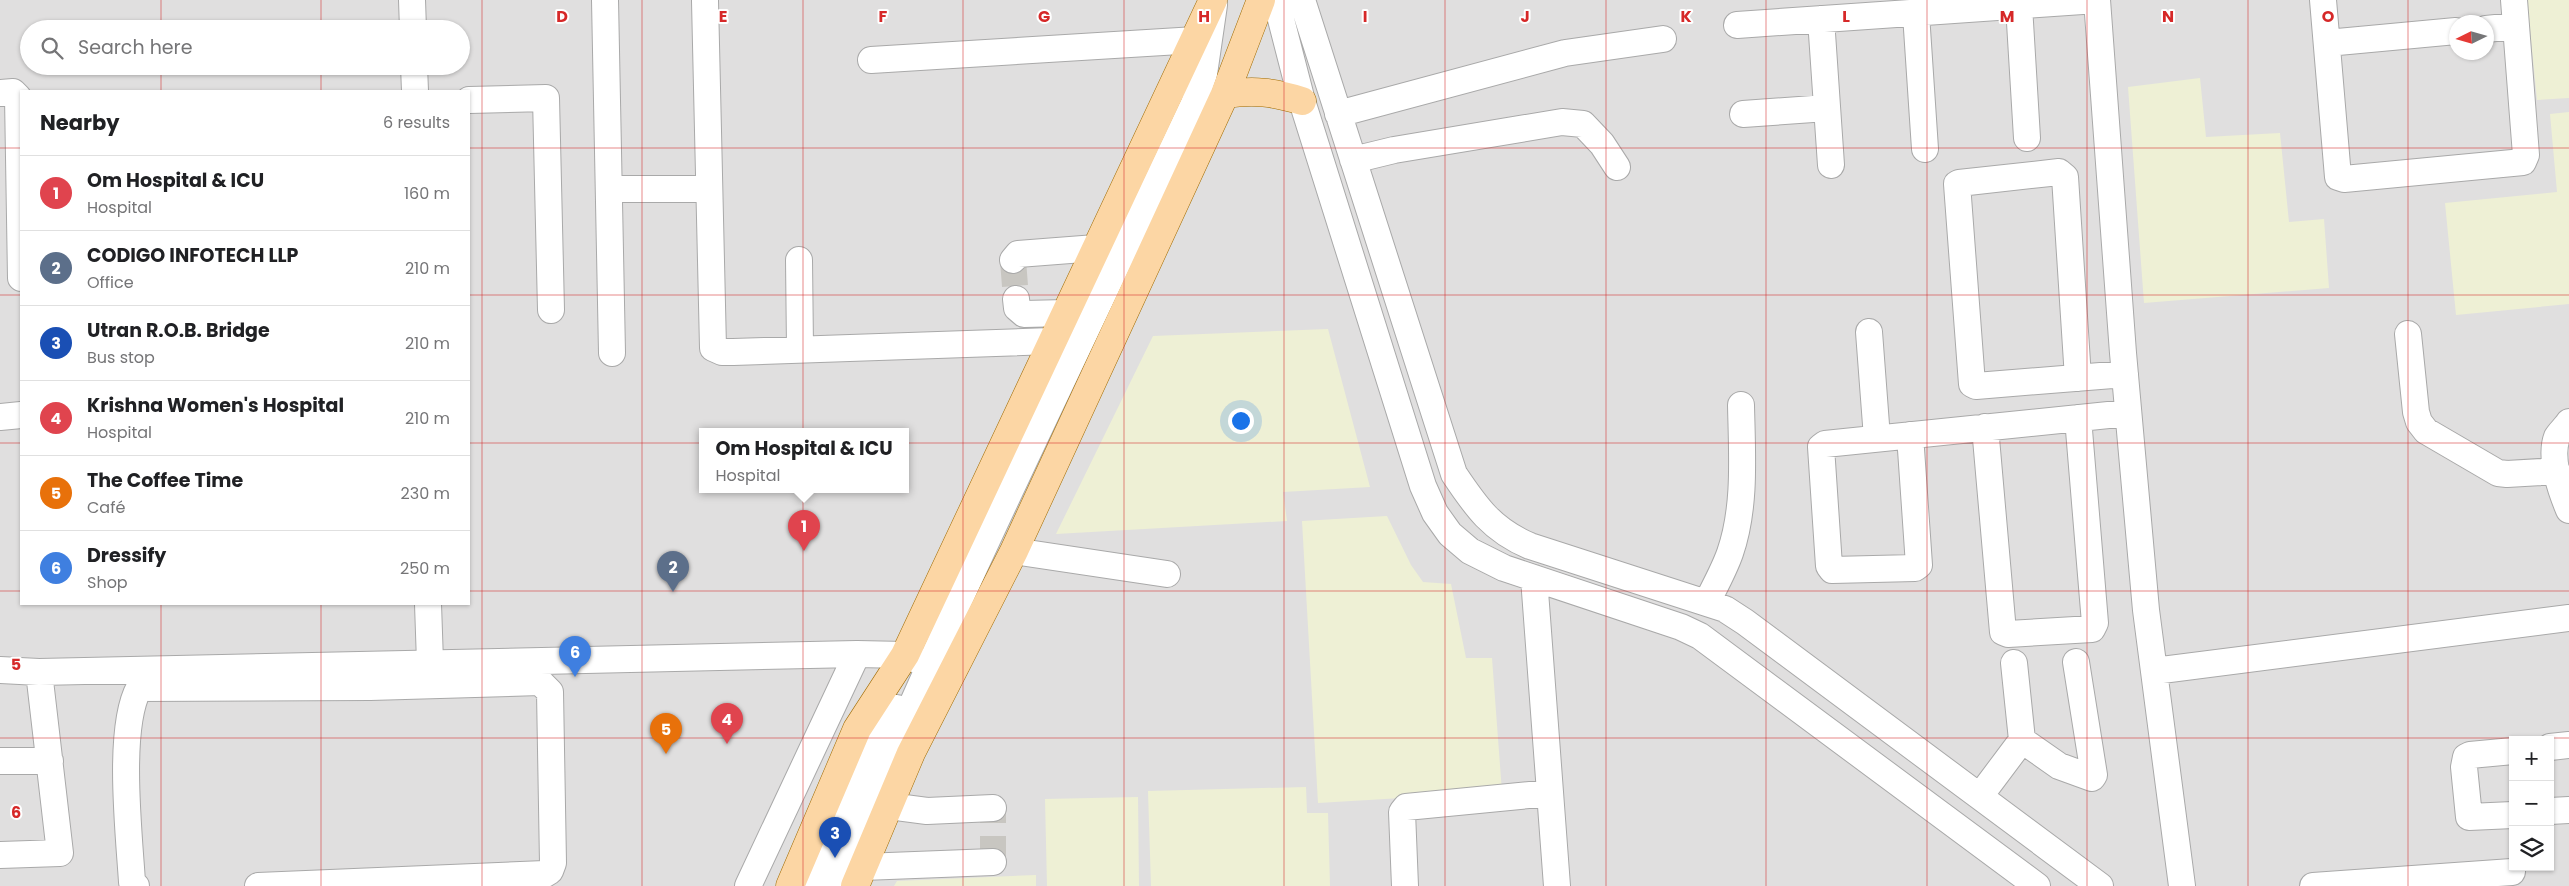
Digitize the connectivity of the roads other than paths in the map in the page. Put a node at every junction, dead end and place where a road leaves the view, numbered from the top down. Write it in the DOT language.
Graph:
graph roads {
  1 [pos="412,0"];
  2 [pos="605,0"];
  3 [pos="1214,0"];
  4 [pos="1302,0"];
  5 [pos="2097,0"];
  6 [pos="2323,0"];
  7 [pos="2514,0"];
  8 [pos="705,1"];
  9 [pos="1265,2"];
  10 [pos="2019,6"];
  11 [pos="1916,14"];
  12 [pos="1821,19"];
  13 [pos="413,20"];
  14 [pos="1736,26"];
  15 [pos="2515,26"];
  16 [pos="2494,28"];
  17 [pos="2449,32"];
  18 [pos="1663,39"];
  19 [pos="1196,40"];
  20 [pos="2327,43"];
  21 [pos="871,60"];
  22 [pos="414,75"];
  23 [pos="415,90"];
  24 [pos="0,93"];
  25 [pos="1225,94"];
  26 [pos="470,100"];
  27 [pos="1302,101"];
  28 [pos="1194,103"];
  29 [pos="1827,108"];
  30 [pos="1338,114"];
  31 [pos="1743,114"];
  32 [pos="2027,138"];
  33 [pos="1925,148"];
  34 [pos="1353,160"];
  35 [pos="1831,165"];
  36 [pos="1617,168"];
  37 [pos="610,189"];
  38 [pos="708,189"];
  39 [pos="1368,208"];
  40 [pos="20,218"];
  41 [pos="1339,218"];
  42 [pos="1096,248"];
  43 [pos="799,260"];
  44 [pos="1013,260"];
  45 [pos="1016,299"];
  46 [pos="551,310"];
  47 [pos="1066,313"];
  48 [pos="1869,332"];
  49 [pos="2408,334"];
  50 [pos="1052,341"];
  51 [pos="800,348"];
  52 [pos="612,353"];
  53 [pos="2125,374"];
  54 [pos="2078,378"];
  55 [pos="1741,405"];
  56 [pos="2128,413"];
  57 [pos="20,415"];
  58 [pos="0,417"];
  59 [pos="2078,418"];
  60 [pos="2569,422"];
  61 [pos="1985,427"];
  62 [pos="1910,435"];
  63 [pos="1877,438"];
  64 [pos="2557,471"];
  65 [pos="2569,510"];
  66 [pos="1014,551"];
  67 [pos="1167,574"];
  68 [pos="1534,578"];
  69 [pos="1707,602"];
  70 [pos="428,605"];
  71 [pos="2569,618"];
  72 [pos="857,654"];
  73 [pos="430,662"];
  74 [pos="2076,662"];
  75 [pos="2014,663"];
  76 [pos="928,665"];
  77 [pos="0,670"];
  78 [pos="2154,671"];
  79 [pos="39,672"];
  80 [pos="369,675"];
  81 [pos="2022,740"];
  82 [pos="2569,745"];
  83 [pos="2554,747"];
  84 [pos="2509,751"];
  85 [pos="0,761"];
  86 [pos="50,761"];
  87 [pos="1550,793"];
  88 [pos="1980,796"];
  89 [pos="889,806"];
  90 [pos="993,808"];
  91 [pos="2569,810"];
  92 [pos="2554,811"];
  93 [pos="2509,815"];
  94 [pos="0,855"];
  95 [pos="993,862"];
  96 [pos="2512,872"];
  97 [pos="2011,876"];
  98 [pos="859,877"];
  99 [pos="136,886"];
  100 [pos="258,886"];
  101 [pos="748,886"];
  102 [pos="790,886"];
  103 [pos="812,886"];
  104 [pos="834,886"];
  105 [pos="1405,886"];
  106 [pos="1557,886"];
  107 [pos="2037,886"];
  108 [pos="2100,886"];
  109 [pos="2182,886"];
  110 [pos="2313,886"];
  1 -- 13 [label="street"];
  2 -- 37 [label="street"];
  3 -- 19 [label="main road"];
  3 -- 28 [label="street"];
  4 -- 30 [label="street"];
  5 -- 10 [label="street"];
  5 -- 53 [label="street"];
  6 -- 20 [label="street"];
  7 -- 15 [label="street"];
  8 -- 38 [label="street"];
  9 -- 25 [label="main road"];
  9 -- 27 [label="street"];
  9 -- 28 [label="street"];
  10 -- 11 [label="street"];
  10 -- 32 [label="street"];
  11 -- 12 [label="street"];
  11 -- 33 [label="street"];
  12 -- 14 [label="street"];
  12 -- 29 [label="street"];
  15 -- 16 [label="street"];
  15 -- 20 [label="street"];
  17 -- 20 [label="street"];
  18 -- 30 [label="street"];
  19 -- 21 [label="street"];
  19 -- 42 [label="main road"];
  22 -- 23 [label="street"];
  24 -- 40 [label="street"];
  25 -- 27 [label="main road"];
  25 -- 66 [label="main road"];
  26 -- 46 [label="street"];
  27 -- 41 [label="street"];
  28 -- 76 [label="street"];
  29 -- 31 [label="street"];
  29 -- 35 [label="street"];
  30 -- 34 [label="street"];
  34 -- 36 [label="street"];
  34 -- 39 [label="street"];
  37 -- 38 [label="street"];
  37 -- 52 [label="street"];
  38 -- 51 [label="street"];
  39 -- 41 [label="street"];
  39 -- 69 [label="street"];
  41 -- 68 [label="street"];
  42 -- 44 [label="street"];
  42 -- 47 [label="main road"];
  43 -- 51 [label="street"];
  45 -- 47 [label="street"];
  47 -- 50 [label="main road"];
  48 -- 63 [label="street"];
  49 -- 64 [label="street"];
  50 -- 51 [label="street"];
  50 -- 76 [label="main road"];
  53 -- 54 [label="street"];
  53 -- 56 [label="street"];
  54 -- 54 [label="street"];
  55 -- 69 [label="street"];
  56 -- 59 [label="street"];
  56 -- 78 [label="street"];
  57 -- 58 [label="street"];
  59 -- 61 [label="street"];
  59 -- 61 [label="street"];
  60 -- 64 [label="street"];
  61 -- 62 [label="street"];
  62 -- 63 [label="street"];
  62 -- 63 [label="street"];
  64 -- 65 [label="street"];
  66 -- 67 [label="street"];
  66 -- 76 [label="main road"];
  68 -- 87 [label="street"];
  68 -- 97 [label="street"];
  69 -- 88 [label="street"];
  70 -- 73 [label="street"];
  71 -- 78 [label="street"];
  72 -- 73 [label="street"];
  72 -- 76 [label="street"];
  72 -- 101 [label="street"];
  73 -- 80 [label="street"];
  74 -- 81 [label="street"];
  75 -- 81 [label="street"];
  76 -- 89 [label="main road"];
  76 -- 102 [label="main road"];
  76 -- 103 [label="street"];
  76 -- 104 [label="street"];
  77 -- 79 [label="street"];
  78 -- 109 [label="street"];
  79 -- 80 [label="street"];
  79 -- 86 [label="street"];
  80 -- 99 [label="street"];
  80 -- 100 [label="street"];
  81 -- 88 [label="street"];
  82 -- 83 [label="street"];
  84 -- 93 [label="street"];
  85 -- 86 [label="street"];
  86 -- 94 [label="street"];
  87 -- 105 [label="street"];
  87 -- 106 [label="street"];
  88 -- 108 [label="street"];
  89 -- 90 [label="street"];
  89 -- 98 [label="main road"];
  91 -- 92 [label="street"];
  95 -- 98 [label="street"];
  96 -- 110 [label="street"];
  97 -- 107 [label="street"];
}
